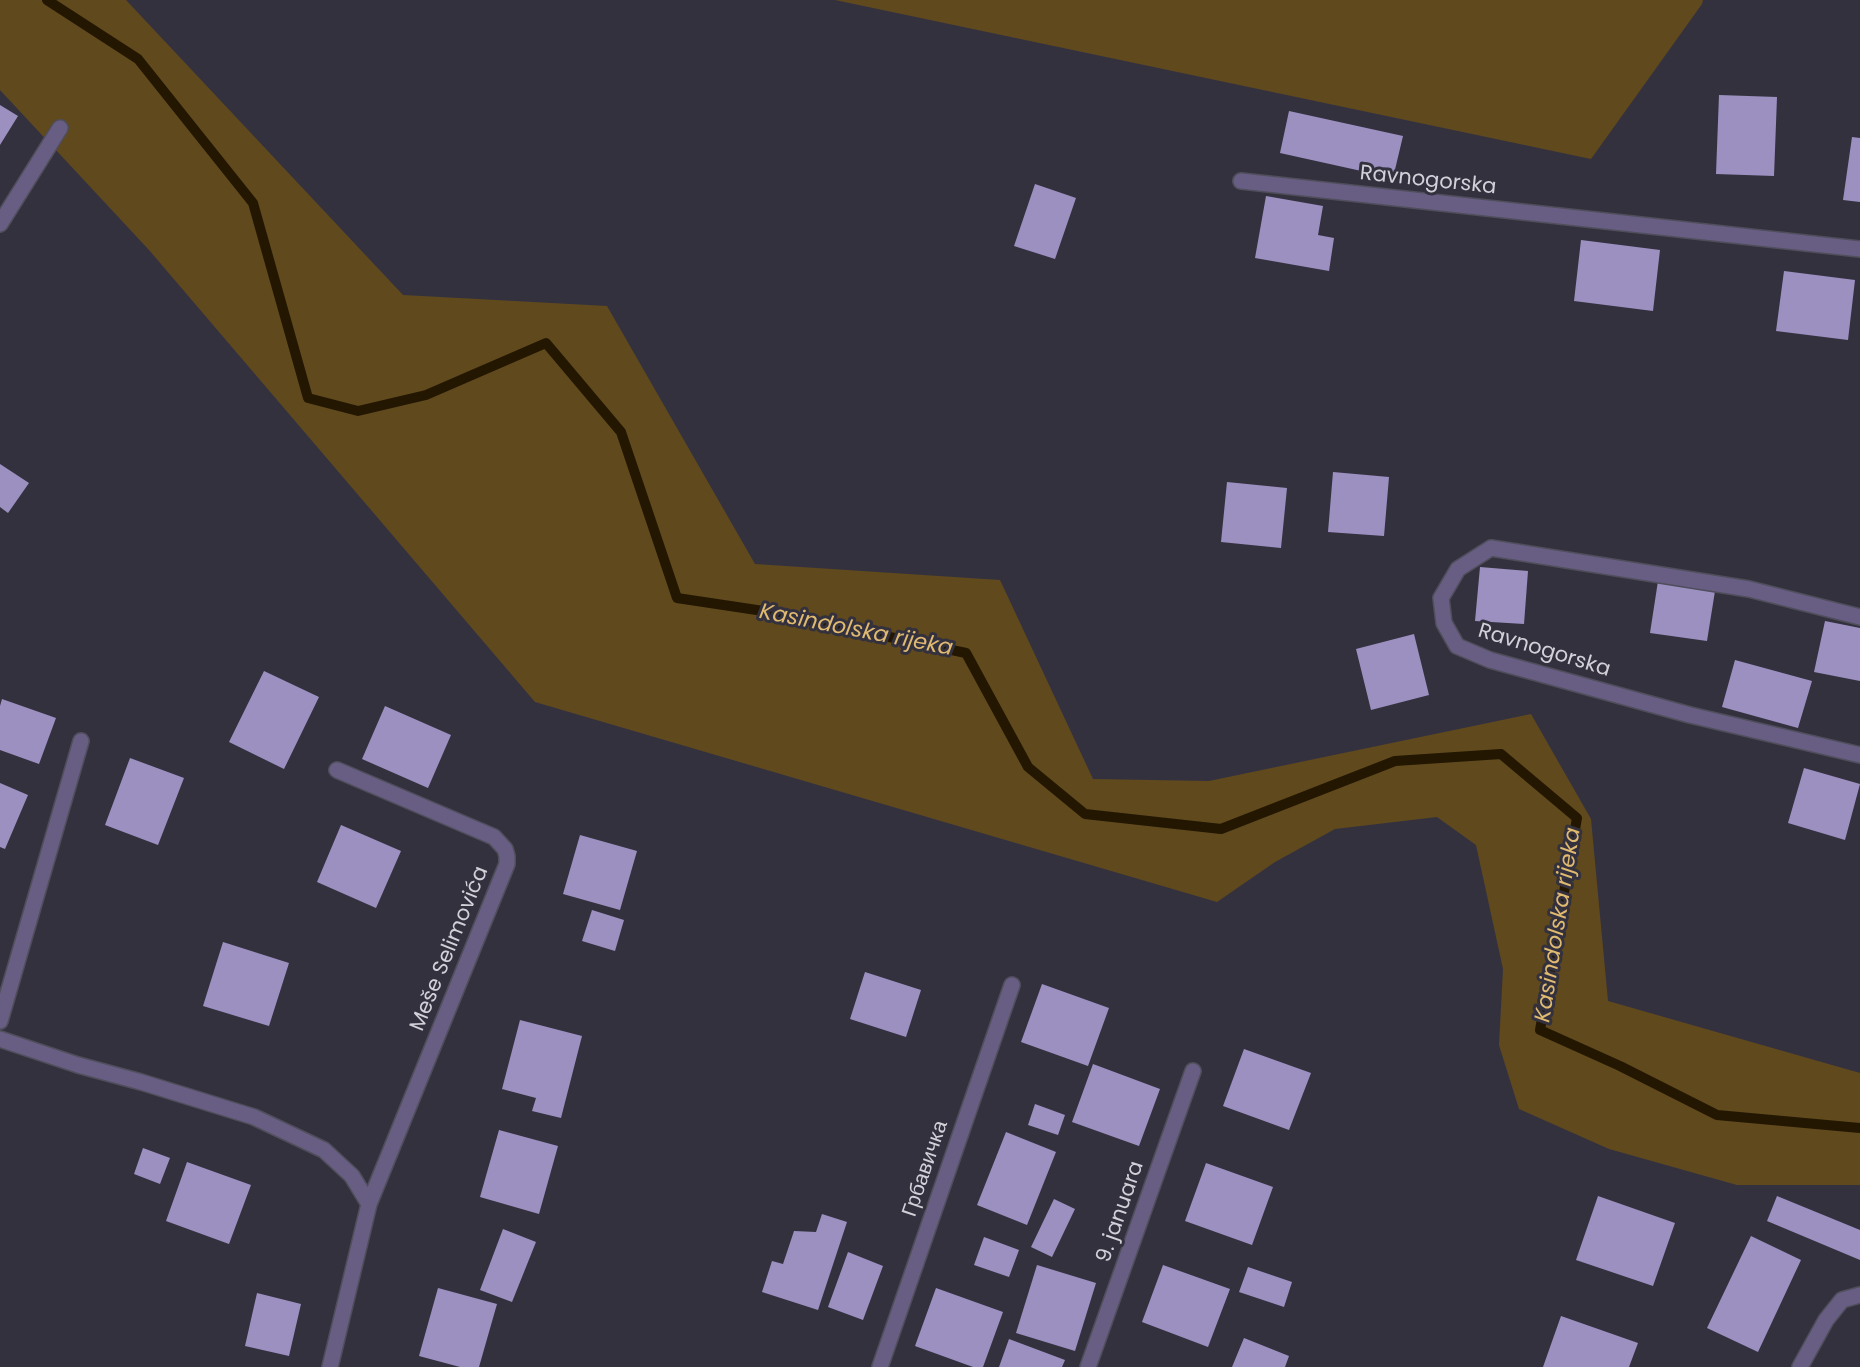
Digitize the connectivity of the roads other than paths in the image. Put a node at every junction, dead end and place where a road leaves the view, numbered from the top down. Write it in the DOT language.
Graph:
graph roads {
  1 [pos="60,128"];
  2 [pos="1241,181"];
  3 [pos="0,224"];
  4 [pos="1860,249"];
  5 [pos="1860,617"];
  6 [pos="81,741"];
  7 [pos="1860,755"];
  8 [pos="337,770"];
  9 [pos="1012,985"];
  10 [pos="0,1021"];
  11 [pos="0,1039"];
  12 [pos="1193,1071"];
  13 [pos="369,1204"];
  14 [pos="1860,1295"];
  15 [pos="330,1367"];
  16 [pos="880,1367"];
  17 [pos="1088,1367"];
  18 [pos="1800,1367"];
  1 -- 3 [label="street"];
  2 -- 4 [label="street, Ravnogorska"];
  5 -- 7 [label="street, Ravnogorska"];
  6 -- 10 [label="street"];
  8 -- 13 [label="street, Meše Selimovića"];
  9 -- 16 [label="street, Грбавичка"];
  11 -- 13 [label="street"];
  12 -- 17 [label="street, 9. januara"];
  13 -- 15 [label="street, Meše Selimovića"];
  14 -- 18 [label="street"];
}
